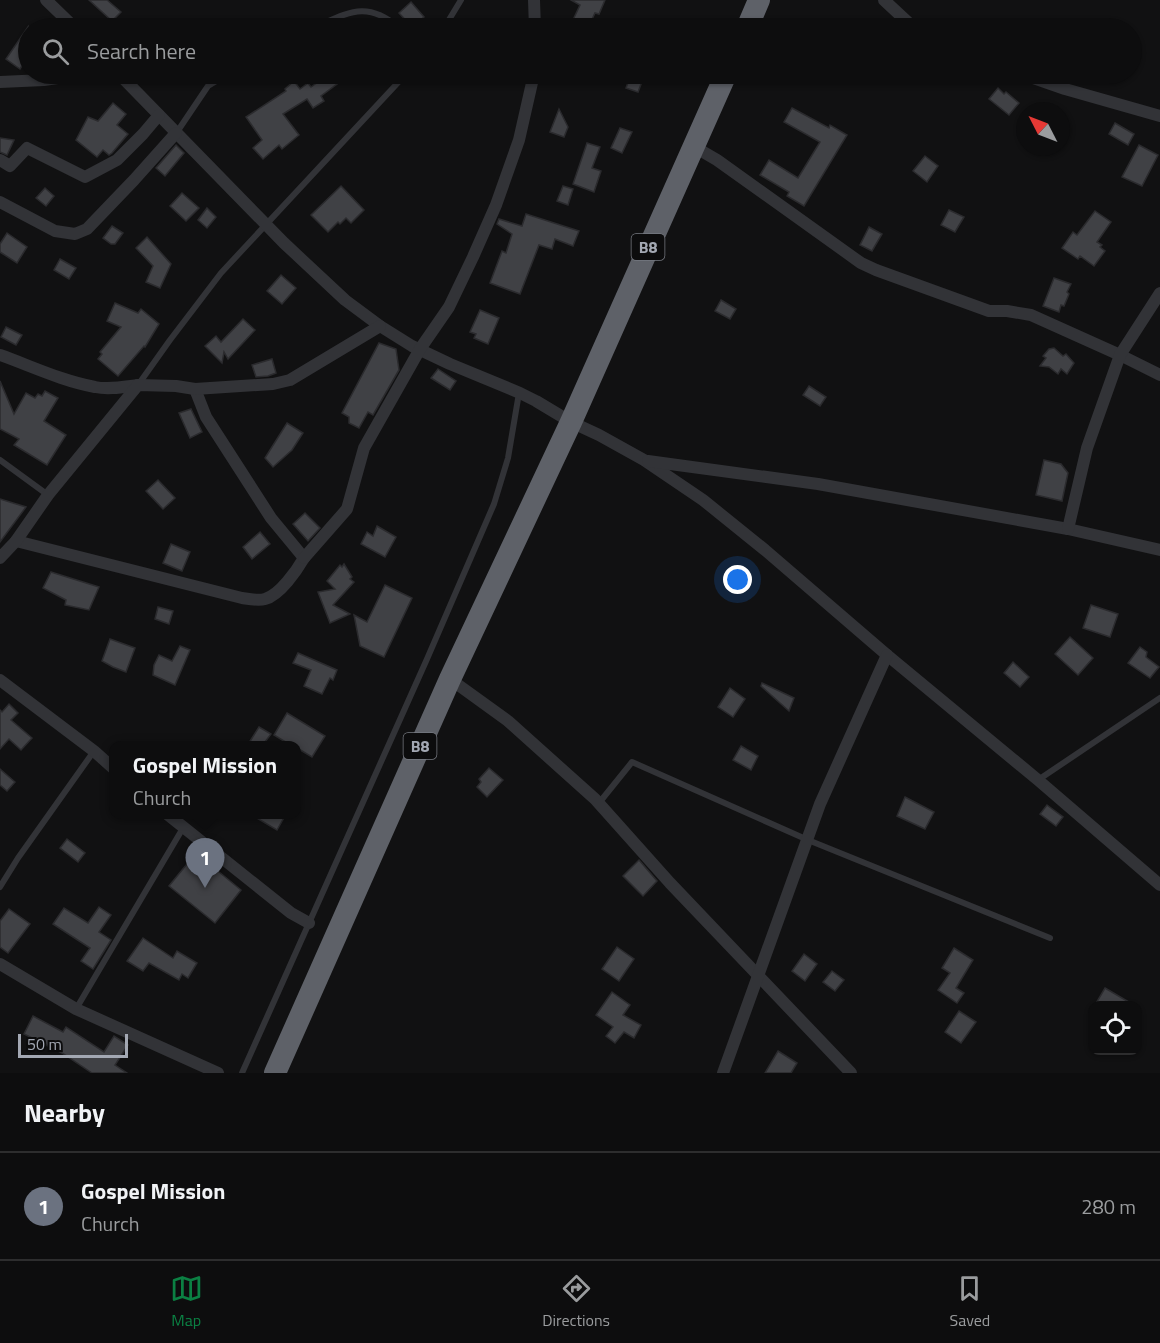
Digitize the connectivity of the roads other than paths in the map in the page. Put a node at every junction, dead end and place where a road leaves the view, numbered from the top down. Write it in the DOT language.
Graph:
graph roads {
  1 [pos="46,0"];
  2 [pos="461,0"];
  3 [pos="534,0"];
  4 [pos="759,0"];
  5 [pos="884,0"];
  6 [pos="65,18"];
  7 [pos="335,18"];
  8 [pos="388,18"];
  9 [pos="450,18"];
  10 [pos="535,18"];
  11 [pos="751,18"];
  12 [pos="903,18"];
  13 [pos="18,81"];
  14 [pos="0,82"];
  15 [pos="129,84"];
  16 [pos="211,84"];
  17 [pos="396,84"];
  18 [pos="532,84"];
  19 [pos="721,84"];
  20 [pos="1053,84"];
  21 [pos="159,115"];
  22 [pos="1160,116"];
  23 [pos="176,133"];
  24 [pos="693,146"];
  25 [pos="0,160"];
  26 [pos="0,202"];
  27 [pos="266,226"];
  28 [pos="1160,293"];
  29 [pos="380,327"];
  30 [pos="420,349"];
  31 [pos="0,355"];
  32 [pos="1120,355"];
  33 [pos="1160,375"];
  34 [pos="138,385"];
  35 [pos="195,389"];
  36 [pos="520,393"];
  37 [pos="571,422"];
  38 [pos="0,460"];
  39 [pos="644,460"];
  40 [pos="48,495"];
  41 [pos="1068,529"];
  42 [pos="16,541"];
  43 [pos="1160,550"];
  44 [pos="0,558"];
  45 [pos="304,558"];
  46 [pos="887,655"];
  47 [pos="450,679"];
  48 [pos="0,680"];
  49 [pos="1160,698"];
  50 [pos="94,751"];
  51 [pos="109,764"];
  52 [pos="1038,780"];
  53 [pos="599,804"];
  54 [pos="173,819"];
  55 [pos="183,828"];
  56 [pos="808,840"];
  57 [pos="1160,885"];
  58 [pos="0,887"];
  59 [pos="309,923"];
  60 [pos="1050,938"];
  61 [pos="0,964"];
  62 [pos="759,976"];
  63 [pos="76,1009"];
  64 [pos="218,1073"];
  65 [pos="242,1073"];
  66 [pos="275,1073"];
  67 [pos="723,1073"];
  68 [pos="851,1073"];
  1 -- 6 [label="street"];
  2 -- 9 [label="lane"];
  3 -- 10 [label="street"];
  4 -- 11 [label="highway"];
  5 -- 12 [label="street"];
  7 -- 8 [label="lane"];
  13 -- 14 [label="street"];
  15 -- 21 [label="street"];
  16 -- 23 [label="lane"];
  17 -- 27 [label="lane"];
  18 -- 30 [label="street"];
  19 -- 24 [label="highway, B8"];
  20 -- 22 [label="street"];
  21 -- 23 [label="street"];
  21 -- 25 [label="street"];
  23 -- 26 [label="street"];
  23 -- 27 [label="street"];
  24 -- 32 [label="street"];
  24 -- 37 [label="highway, B8"];
  27 -- 29 [label="street"];
  27 -- 34 [label="lane"];
  28 -- 32 [label="street"];
  29 -- 30 [label="street"];
  29 -- 35 [label="street"];
  30 -- 36 [label="street"];
  30 -- 45 [label="street"];
  31 -- 34 [label="street"];
  32 -- 33 [label="street"];
  32 -- 41 [label="street"];
  34 -- 35 [label="street"];
  34 -- 40 [label="street"];
  35 -- 45 [label="street"];
  36 -- 37 [label="street"];
  36 -- 59 [label="lane"];
  37 -- 39 [label="street"];
  37 -- 47 [label="highway, B8"];
  38 -- 40 [label="lane"];
  39 -- 41 [label="street"];
  39 -- 46 [label="street"];
  40 -- 42 [label="street"];
  41 -- 43 [label="street"];
  42 -- 44 [label="street"];
  42 -- 45 [label="street"];
  46 -- 52 [label="street"];
  46 -- 56 [label="street"];
  47 -- 53 [label="street"];
  47 -- 66 [label="highway, B8"];
  48 -- 50 [label="street"];
  49 -- 52 [label="lane"];
  50 -- 51 [label="street"];
  50 -- 58 [label="lane"];
  52 -- 57 [label="street"];
  53 -- 56 [label="lane"];
  53 -- 62 [label="street"];
  54 -- 55 [label="street"];
  55 -- 59 [label="street"];
  55 -- 63 [label="lane"];
  56 -- 60 [label="lane"];
  56 -- 62 [label="street"];
  59 -- 65 [label="lane"];
  61 -- 63 [label="street"];
  62 -- 67 [label="street"];
  62 -- 68 [label="street"];
  63 -- 64 [label="street"];
}
